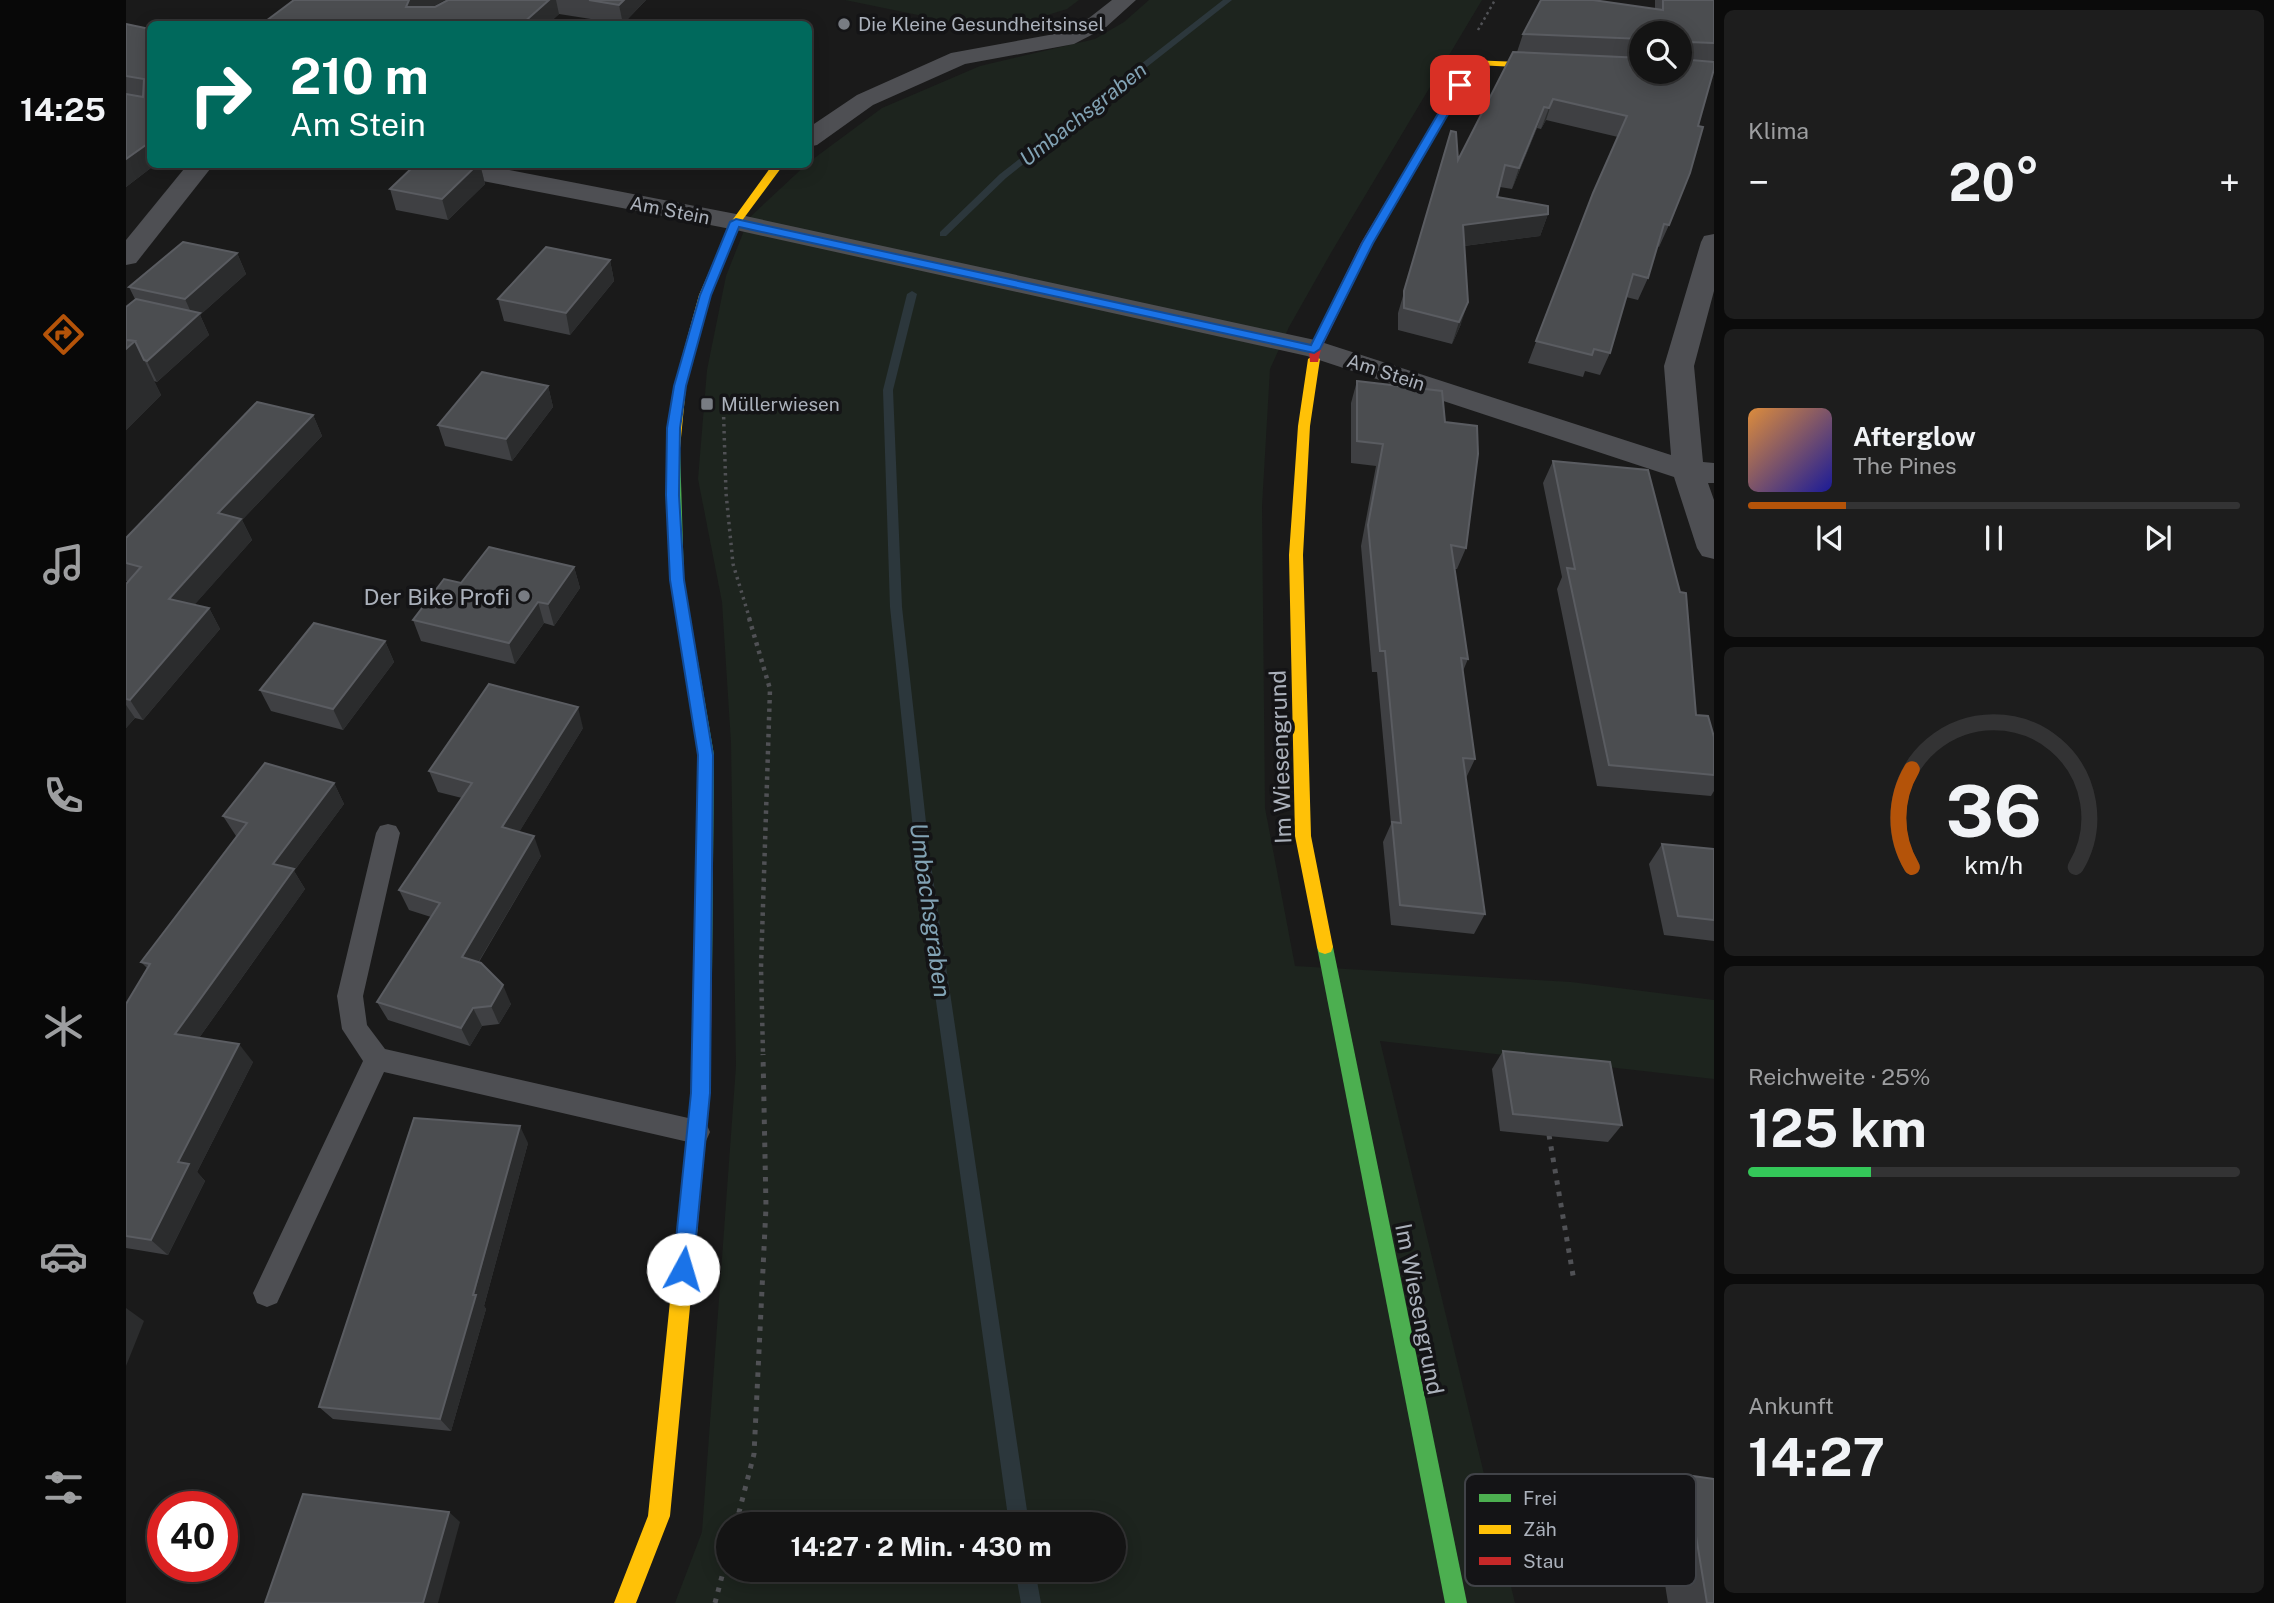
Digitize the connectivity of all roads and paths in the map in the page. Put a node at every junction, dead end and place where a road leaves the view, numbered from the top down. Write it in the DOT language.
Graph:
graph roads {
  1 [pos="1125,0"];
  2 [pos="1629,69"];
  3 [pos="812,137"];
  4 [pos="199,168"];
  5 [pos="457,168"];
  6 [pos="776,168"];
  7 [pos="736,222"];
  8 [pos="1714,242"];
  9 [pos="126,257"];
  10 [pos="1314,349"];
  11 [pos="723,387"];
  12 [pos="1701,472"];
  13 [pos="1714,548"];
  14 [pos="388,833"];
  15 [pos="376,1059"];
  16 [pos="697,1132"];
  17 [pos="1549,1135"];
  18 [pos="1574,1281"];
  19 [pos="267,1293"];
  20 [pos="739,1512"];
  21 [pos="720,1582"];
  22 [pos="625,1603"];
  23 [pos="715,1603"];
  24 [pos="1456,1603"];
  1 -- 3 [label="street"];
  2 -- 10 [label="street, Im Wiesengrund"];
  4 -- 9 [label="street"];
  5 -- 7 [label="street, Am Stein"];
  6 -- 7 [label="street"];
  7 -- 10 [label="street, Am Stein"];
  7 -- 16 [label="street"];
  8 -- 12 [label="street"];
  10 -- 12 [label="street, Am Stein"];
  10 -- 24 [label="street, Im Wiesengrund"];
  11 -- 20 [label="path"];
  12 -- 13 [label="street"];
  14 -- 15 [label="lane"];
  15 -- 16 [label="lane"];
  15 -- 19 [label="lane"];
  16 -- 22 [label="street"];
  17 -- 18 [label="path"];
  21 -- 23 [label="path"];
}
